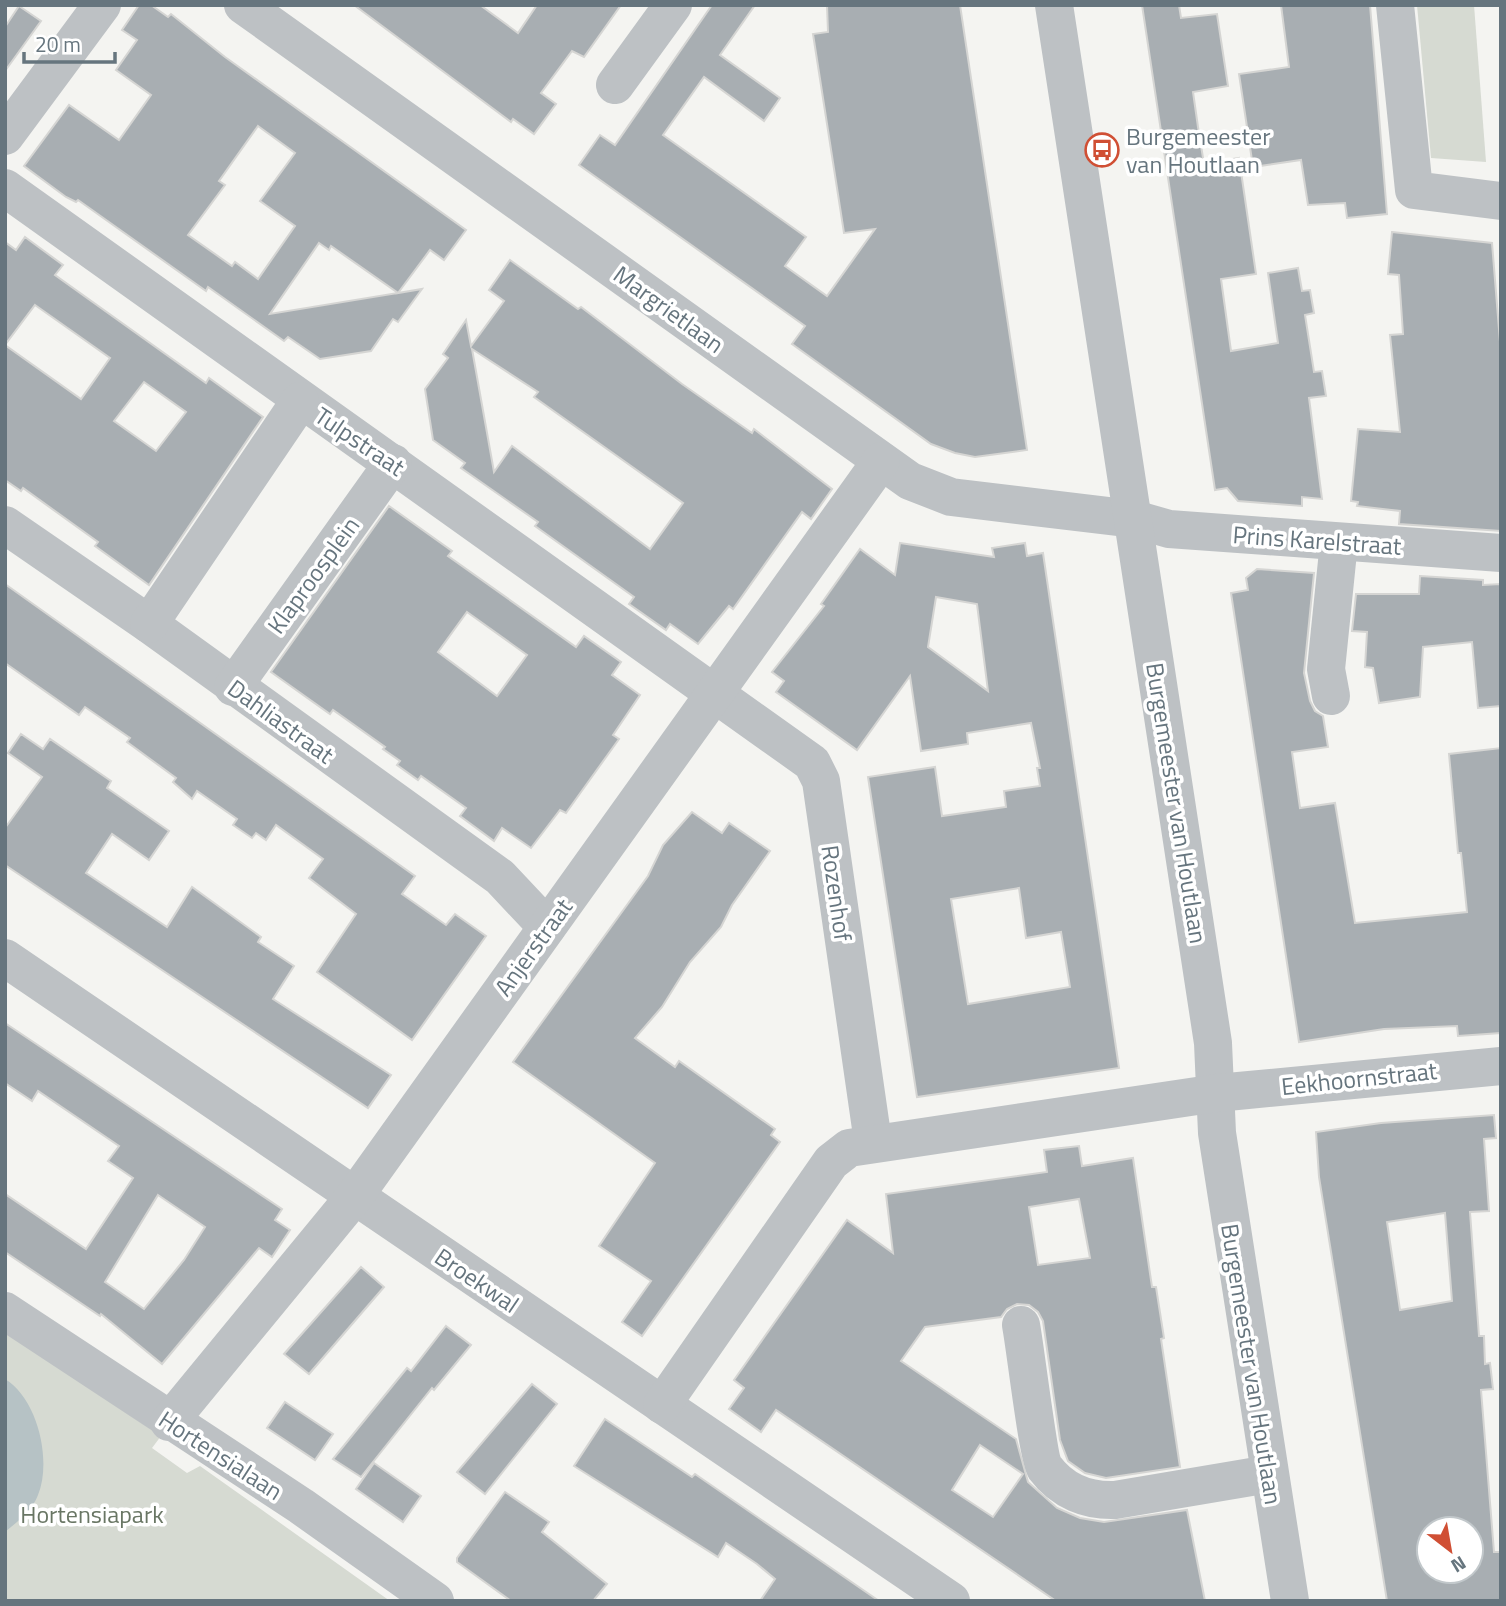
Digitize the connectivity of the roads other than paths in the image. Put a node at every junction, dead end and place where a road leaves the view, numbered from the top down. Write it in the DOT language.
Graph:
graph roads {
  1 [pos="102,5"];
  2 [pos="243,5"];
  3 [pos="673,5"];
  4 [pos="1054,5"];
  5 [pos="1395,5"];
  6 [pos="615,85"];
  7 [pos="5,136"];
  8 [pos="5,188"];
  9 [pos="1501,201"];
  10 [pos="300,401"];
  11 [pos="881,461"];
  12 [pos="393,463"];
  13 [pos="1134,519"];
  14 [pos="5,525"];
  15 [pos="1339,542"];
  16 [pos="1501,553"];
  17 [pos="149,624"];
  18 [pos="233,687"];
  19 [pos="714,696"];
  20 [pos="1331,696"];
  21 [pos="547,927"];
  22 [pos="5,958"];
  23 [pos="1501,1066"];
  24 [pos="1217,1093"];
  25 [pos="873,1143"];
  26 [pos="354,1197"];
  27 [pos="5,1311"];
  28 [pos="1021,1325"];
  29 [pos="662,1405"];
  30 [pos="169,1422"];
  31 [pos="1269,1474"];
  32 [pos="435,1601"];
  33 [pos="951,1601"];
  34 [pos="1290,1601"];
  1 -- 7 [label="street"];
  2 -- 11 [label="street, Margrietlaan"];
  3 -- 6 [label="street"];
  4 -- 13 [label="street, Burgemeester van Houtlaan"];
  5 -- 9 [label="street"];
  8 -- 10 [label="street, Tulpstraat"];
  10 -- 12 [label="street, Tulpstraat"];
  10 -- 17 [label="street"];
  11 -- 13 [label="street, Margrietlaan"];
  11 -- 19 [label="street, Anjerstraat"];
  12 -- 18 [label="street, Klaproosplein"];
  12 -- 19 [label="street, Tulpstraat"];
  13 -- 15 [label="street, Prins Karelstraat"];
  13 -- 24 [label="street, Burgemeester van Houtlaan"];
  14 -- 17 [label="street, Dahliastraat"];
  15 -- 16 [label="street, Prins Karelstraat"];
  15 -- 20 [label="street"];
  17 -- 18 [label="street, Dahliastraat"];
  18 -- 21 [label="street, Dahliastraat"];
  19 -- 21 [label="street, Anjerstraat"];
  19 -- 25 [label="street, Rozenhof"];
  21 -- 26 [label="street, Anjerstraat"];
  22 -- 26 [label="street, Broekwal"];
  23 -- 24 [label="street, Eekhoornstraat"];
  24 -- 25 [label="street"];
  24 -- 31 [label="street, Burgemeester van Houtlaan"];
  25 -- 29 [label="street"];
  26 -- 29 [label="street, Broekwal"];
  26 -- 30 [label="street, Anjerstraat"];
  27 -- 30 [label="street, Hortensialaan"];
  28 -- 31 [label="street"];
  29 -- 33 [label="street, Broekwal"];
  30 -- 32 [label="street, Hortensialaan"];
  31 -- 34 [label="street, Burgemeester van Houtlaan"];
}
